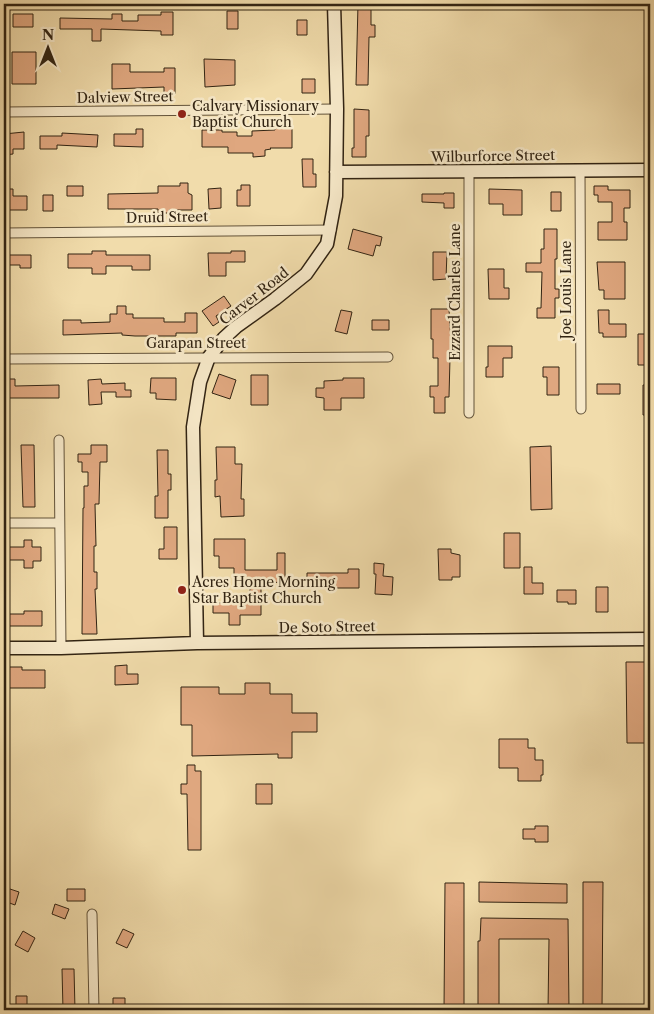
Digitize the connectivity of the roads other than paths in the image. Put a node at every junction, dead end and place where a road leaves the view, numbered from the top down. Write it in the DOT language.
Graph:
graph roads {
  1 [pos="334,4"];
  2 [pos="337,109"];
  3 [pos="4,112"];
  4 [pos="580,170"];
  5 [pos="650,170"];
  6 [pos="336,172"];
  7 [pos="469,172"];
  8 [pos="331,230"];
  9 [pos="4,233"];
  10 [pos="209,357"];
  11 [pos="388,357"];
  12 [pos="4,359"];
  13 [pos="581,409"];
  14 [pos="470,413"];
  15 [pos="59,440"];
  16 [pos="4,523"];
  17 [pos="60,523"];
  18 [pos="650,639"];
  19 [pos="197,643"];
  20 [pos="4,648"];
  21 [pos="61,648"];
  22 [pos="92,914"];
  23 [pos="94,1010"];
  1 -- 2 [label="street, Carver Road"];
  2 -- 3 [label="street, Dalview Street"];
  2 -- 6 [label="street, Carver Road"];
  4 -- 5 [label="street, Wilburforce Street"];
  4 -- 7 [label="street, Wilburforce Street"];
  4 -- 13 [label="street, Joe Louis Lane"];
  6 -- 7 [label="street, Wilburforce Street"];
  6 -- 8 [label="street, Carver Road"];
  7 -- 14 [label="street, Ezzard Charles Lane"];
  8 -- 9 [label="street, Druid Street"];
  8 -- 10 [label="street, Carver Road"];
  10 -- 11 [label="street, Garapan Street"];
  10 -- 12 [label="street, Garapan Street"];
  10 -- 19 [label="street, Carver Road"];
  15 -- 17 [label="street"];
  16 -- 17 [label="street"];
  17 -- 21 [label="street"];
  18 -- 19 [label="street, De Soto Street"];
  19 -- 21 [label="street, De Soto Street"];
  20 -- 21 [label="street, De Soto Street"];
  22 -- 23 [label="street"];
}
